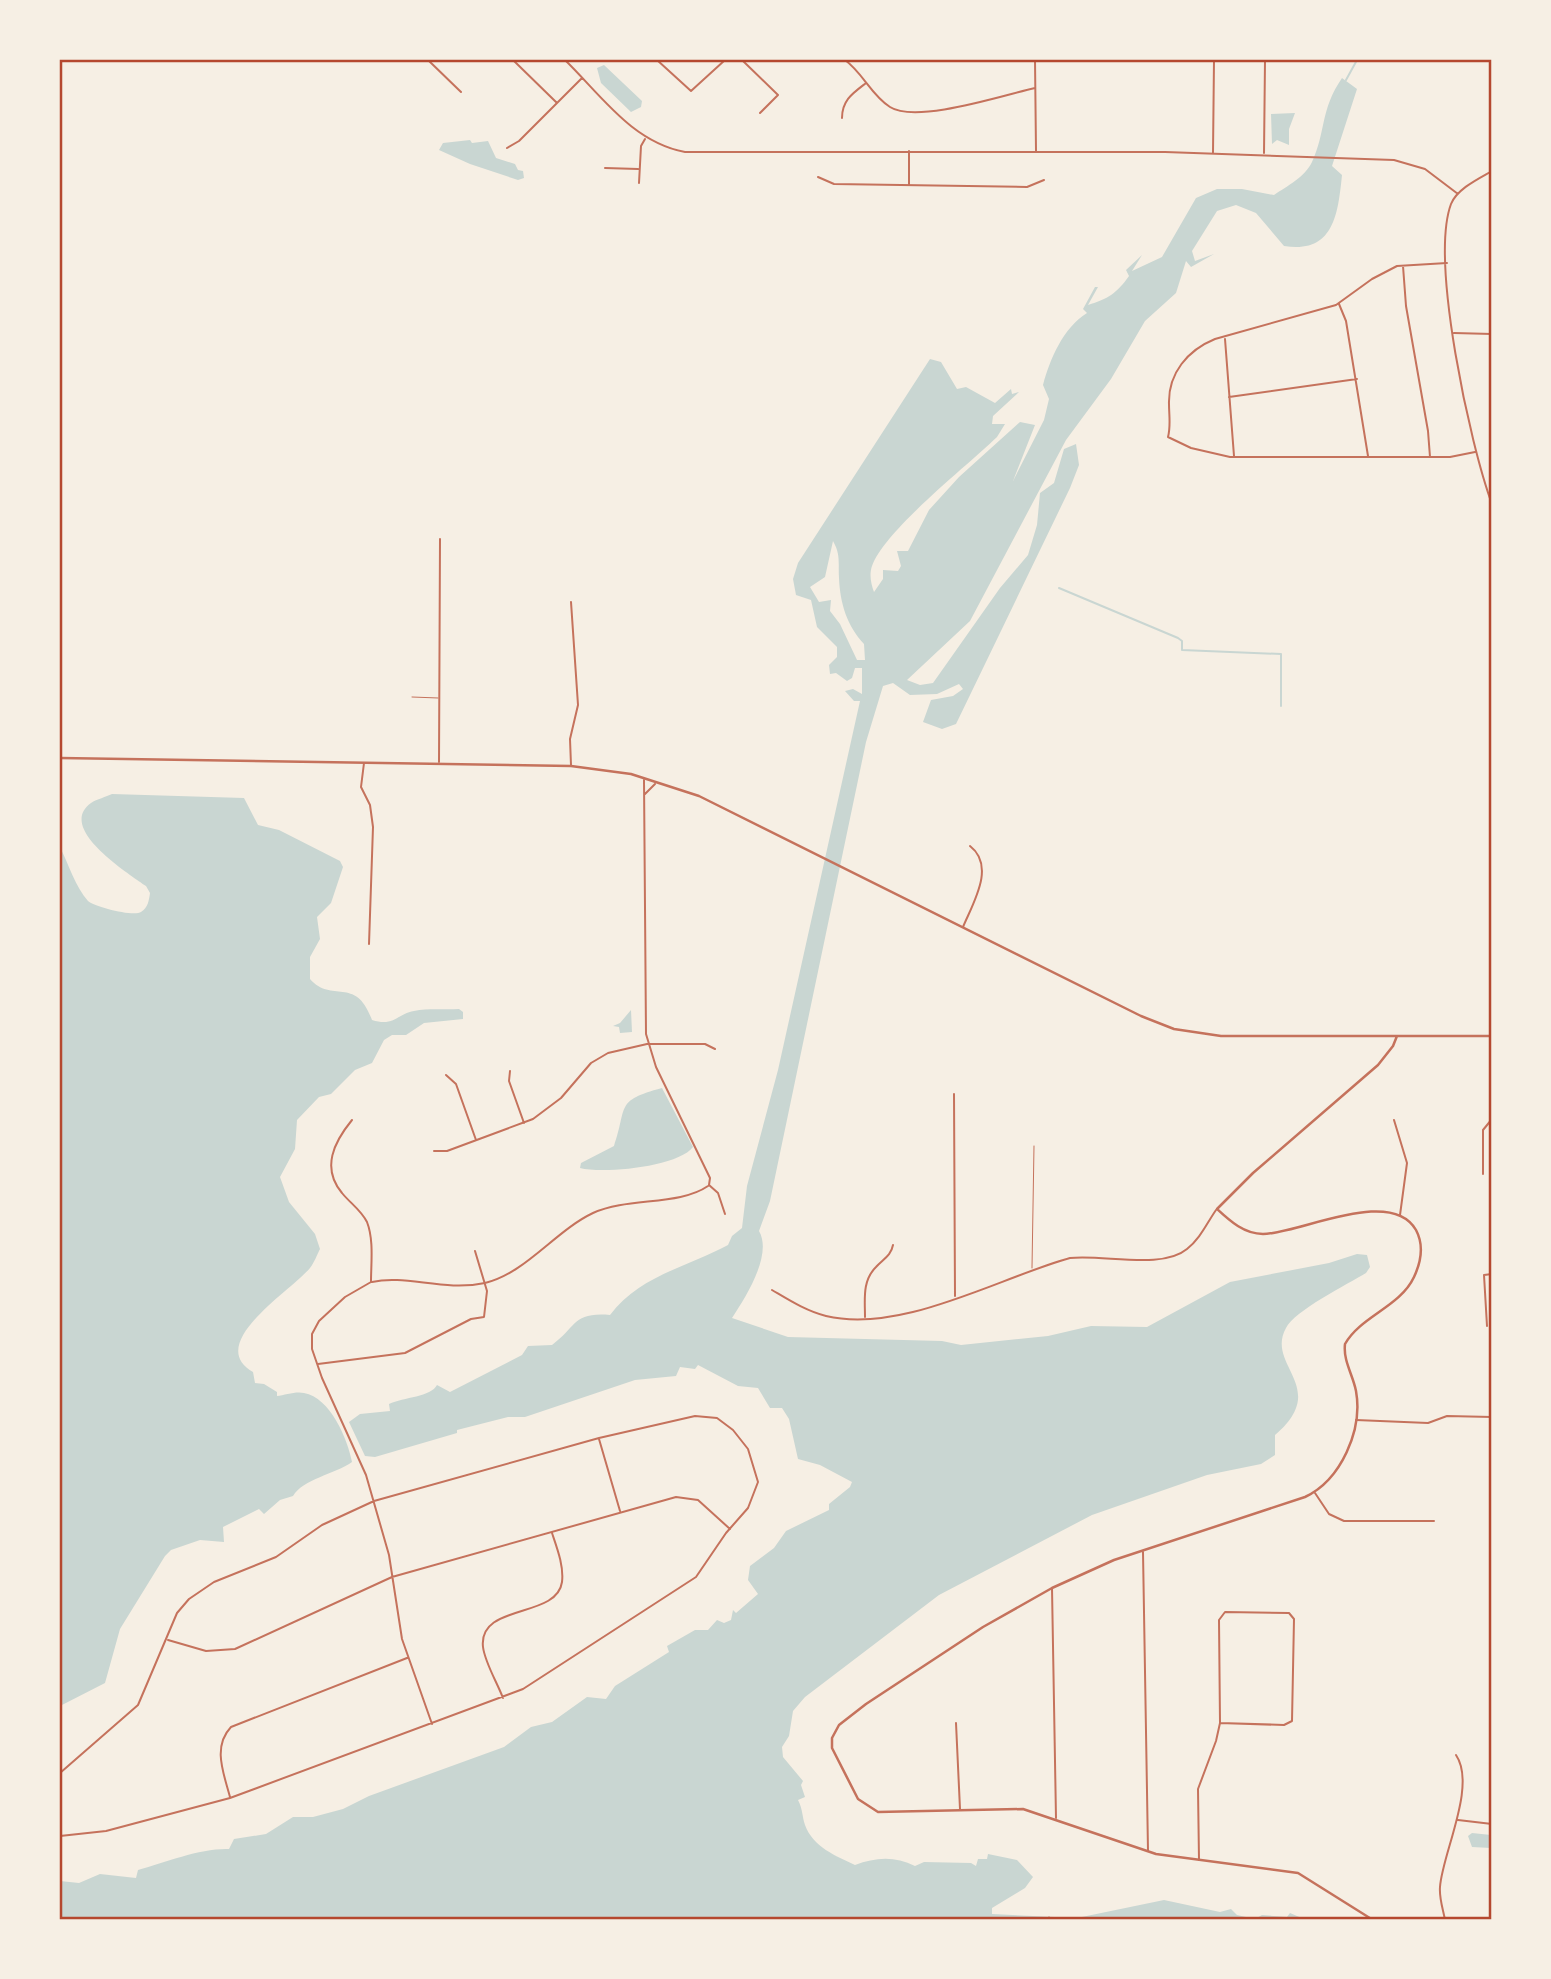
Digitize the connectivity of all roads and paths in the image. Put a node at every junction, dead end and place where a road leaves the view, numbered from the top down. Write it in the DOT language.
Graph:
graph roads {
  1 [pos="428,60"];
  2 [pos="513,60"];
  3 [pos="565,60"];
  4 [pos="657,60"];
  5 [pos="725,60"];
  6 [pos="742,60"];
  7 [pos="845,60"];
  8 [pos="1035,60"];
  9 [pos="1214,60"];
  10 [pos="1265,60"];
  11 [pos="583,77"];
  12 [pos="866,83"];
  13 [pos="1035,88"];
  14 [pos="461,92"];
  15 [pos="557,103"];
  16 [pos="760,113"];
  17 [pos="842,118"];
  18 [pos="645,138"];
  19 [pos="507,148"];
  20 [pos="909,151"];
  21 [pos="1036,152"];
  22 [pos="1213,153"];
  23 [pos="1264,154"];
  24 [pos="605,168"];
  25 [pos="639,169"];
  26 [pos="1492,171"];
  27 [pos="818,177"];
  28 [pos="1044,180"];
  29 [pos="639,183"];
  30 [pos="909,185"];
  31 [pos="1458,194"];
  32 [pos="1447,262"];
  33 [pos="1403,265"];
  34 [pos="1339,303"];
  35 [pos="1453,333"];
  36 [pos="1492,334"];
  37 [pos="1225,337"];
  38 [pos="1357,379"];
  39 [pos="1230,397"];
  40 [pos="1475,452"];
  41 [pos="1234,457"];
  42 [pos="1368,457"];
  43 [pos="1430,457"];
  44 [pos="1491,500"];
  45 [pos="1492,504"];
  46 [pos="440,540"];
  47 [pos="571,602"];
  48 [pos="412,697"];
  49 [pos="439,698"];
  50 [pos="60,758"];
  51 [pos="364,761"];
  52 [pos="439,763"];
  53 [pos="571,766"];
  54 [pos="644,777"];
  55 [pos="660,782"];
  56 [pos="643,799"];
  57 [pos="970,846"];
  58 [pos="963,928"];
  59 [pos="369,944"];
  60 [pos="1397,1036"];
  61 [pos="1492,1036"];
  62 [pos="647,1044"];
  63 [pos="715,1049"];
  64 [pos="510,1071"];
  65 [pos="446,1075"];
  66 [pos="954,1094"];
  67 [pos="1492,1119"];
  68 [pos="352,1120"];
  69 [pos="1394,1120"];
  70 [pos="524,1124"];
  71 [pos="476,1141"];
  72 [pos="1034,1146"];
  73 [pos="434,1151"];
  74 [pos="1483,1174"];
  75 [pos="709,1185"];
  76 [pos="1217,1209"];
  77 [pos="725,1214"];
  78 [pos="1400,1215"];
  79 [pos="893,1245"];
  80 [pos="475,1251"];
  81 [pos="1032,1270"];
  82 [pos="1492,1273"];
  83 [pos="371,1282"];
  84 [pos="485,1282"];
  85 [pos="772,1290"];
  86 [pos="955,1297"];
  87 [pos="865,1318"];
  88 [pos="1487,1326"];
  89 [pos="317,1364"];
  90 [pos="1492,1417"];
  91 [pos="1355,1420"];
  92 [pos="599,1438"];
  93 [pos="1315,1492"];
  94 [pos="374,1501"];
  95 [pos="620,1512"];
  96 [pos="1434,1521"];
  97 [pos="730,1529"];
  98 [pos="551,1531"];
  99 [pos="1143,1551"];
  100 [pos="392,1577"];
  101 [pos="1052,1588"];
  102 [pos="167,1639"];
  103 [pos="408,1658"];
  104 [pos="504,1699"];
  105 [pos="957,1723"];
  106 [pos="1220,1723"];
  107 [pos="432,1726"];
  108 [pos="1456,1755"];
  109 [pos="60,1773"];
  110 [pos="230,1798"];
  111 [pos="961,1810"];
  112 [pos="1056,1818"];
  113 [pos="1457,1820"];
  114 [pos="1492,1824"];
  115 [pos="60,1836"];
  116 [pos="1148,1852"];
  117 [pos="1199,1860"];
  118 [pos="1373,1920"];
  119 [pos="1445,1920"];
  1 -- 14 [label="street"];
  2 -- 15 [label="street"];
  3 -- 11 [label="street"];
  4 -- 5 [label="street"];
  6 -- 16 [label="street"];
  7 -- 12 [label="street"];
  8 -- 13 [label="street"];
  9 -- 22 [label="street"];
  10 -- 23 [label="street"];
  11 -- 15 [label="street"];
  11 -- 18 [label="street"];
  12 -- 13 [label="street"];
  12 -- 17 [label="street"];
  13 -- 21 [label="street"];
  15 -- 19 [label="street"];
  18 -- 20 [label="street"];
  18 -- 25 [label="street"];
  20 -- 21 [label="street"];
  20 -- 30 [label="street"];
  21 -- 22 [label="street"];
  22 -- 23 [label="street"];
  23 -- 31 [label="street"];
  24 -- 25 [label="street"];
  25 -- 29 [label="street"];
  26 -- 31 [label="street"];
  27 -- 30 [label="street"];
  28 -- 30 [label="street"];
  31 -- 32 [label="street"];
  32 -- 33 [label="street"];
  32 -- 35 [label="street"];
  33 -- 34 [label="street"];
  33 -- 43 [label="street"];
  34 -- 37 [label="street"];
  34 -- 38 [label="street"];
  35 -- 36 [label="street"];
  35 -- 40 [label="street"];
  37 -- 39 [label="street"];
  37 -- 41 [label="street"];
  38 -- 39 [label="street"];
  38 -- 42 [label="street"];
  39 -- 41 [label="street"];
  40 -- 43 [label="street"];
  40 -- 44 [label="street"];
  41 -- 42 [label="street"];
  42 -- 43 [label="street"];
  44 -- 45 [label="street"];
  46 -- 49 [label="street"];
  47 -- 53 [label="street"];
  48 -- 49 [label="lane"];
  49 -- 52 [label="street"];
  50 -- 51 [label="street"];
  51 -- 52 [label="street"];
  51 -- 59 [label="street"];
  52 -- 53 [label="street"];
  53 -- 54 [label="street"];
  54 -- 55 [label="street"];
  54 -- 56 [label="street"];
  55 -- 56 [label="street"];
  55 -- 58 [label="street"];
  56 -- 62 [label="street"];
  57 -- 58 [label="street"];
  58 -- 60 [label="street"];
  60 -- 61 [label="street"];
  60 -- 76 [label="street"];
  62 -- 63 [label="street"];
  62 -- 70 [label="street"];
  62 -- 75 [label="street"];
  64 -- 70 [label="street"];
  65 -- 71 [label="street"];
  66 -- 86 [label="street"];
  67 -- 74 [label="street"];
  68 -- 83 [label="street"];
  69 -- 78 [label="street"];
  70 -- 71 [label="street"];
  71 -- 73 [label="street"];
  72 -- 81 [label="lane"];
  75 -- 77 [label="street"];
  75 -- 84 [label="street"];
  76 -- 78 [label="street"];
  76 -- 81 [label="street"];
  78 -- 91 [label="street"];
  79 -- 87 [label="street"];
  80 -- 84 [label="street"];
  81 -- 86 [label="street"];
  82 -- 88 [label="street"];
  83 -- 84 [label="street"];
  83 -- 89 [label="street"];
  84 -- 89 [label="street"];
  85 -- 87 [label="street"];
  86 -- 87 [label="street"];
  89 -- 94 [label="street"];
  90 -- 91 [label="street"];
  91 -- 93 [label="street"];
  92 -- 94 [label="street"];
  92 -- 95 [label="street"];
  92 -- 97 [label="street"];
  93 -- 96 [label="street"];
  93 -- 99 [label="street"];
  94 -- 100 [label="street"];
  94 -- 102 [label="street"];
  95 -- 97 [label="street"];
  95 -- 98 [label="street"];
  97 -- 104 [label="street"];
  98 -- 100 [label="street"];
  98 -- 104 [label="street"];
  99 -- 101 [label="street"];
  99 -- 116 [label="street"];
  100 -- 102 [label="street"];
  100 -- 103 [label="street"];
  101 -- 111 [label="street"];
  101 -- 112 [label="street"];
  102 -- 109 [label="street"];
  103 -- 107 [label="street"];
  103 -- 110 [label="street"];
  104 -- 107 [label="street"];
  105 -- 111 [label="street"];
  106 -- 106 [label="street"];
  106 -- 117 [label="street"];
  107 -- 110 [label="street"];
  108 -- 113 [label="street"];
  110 -- 115 [label="street"];
  111 -- 112 [label="street"];
  112 -- 116 [label="street"];
  113 -- 114 [label="street"];
  113 -- 119 [label="street"];
  116 -- 117 [label="street"];
  117 -- 118 [label="street"];
}
